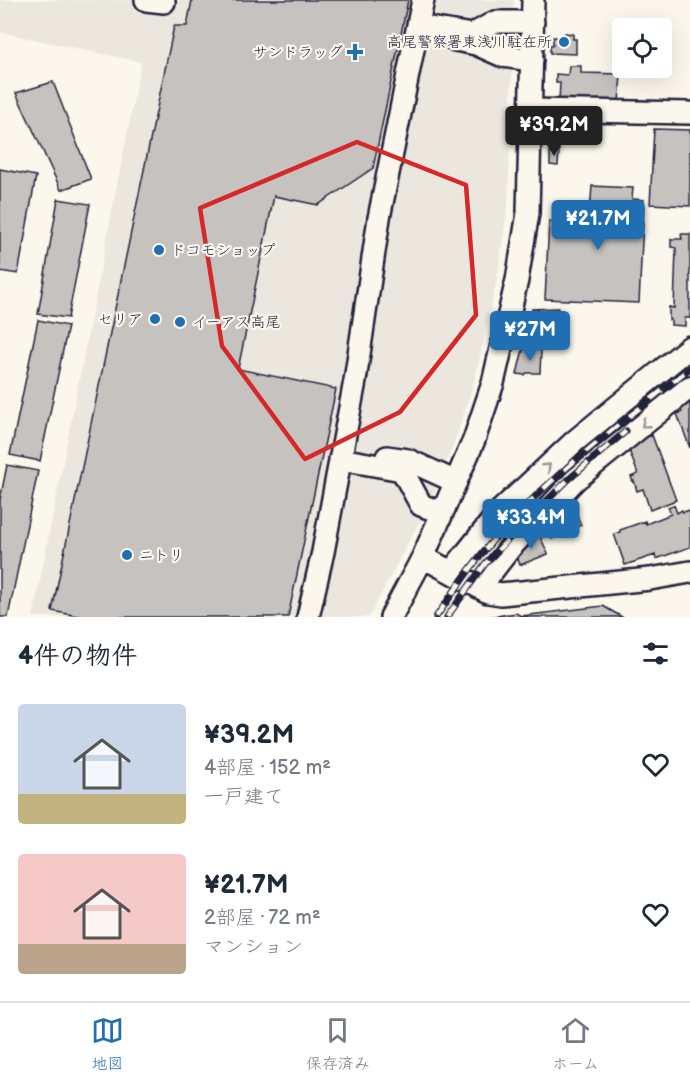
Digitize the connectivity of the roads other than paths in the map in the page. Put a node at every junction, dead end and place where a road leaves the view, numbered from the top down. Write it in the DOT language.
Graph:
graph roads {
  1 [pos="146,0"];
  2 [pos="165,0"];
  3 [pos="423,0"];
  4 [pos="533,0"];
  5 [pos="533,22"];
  6 [pos="417,30"];
  7 [pos="532,60"];
  8 [pos="531,110"];
  9 [pos="690,113"];
  10 [pos="690,347"];
  11 [pos="690,387"];
  12 [pos="341,454"];
  13 [pos="456,482"];
  14 [pos="442,513"];
  15 [pos="423,557"];
  16 [pos="451,572"];
  17 [pos="690,572"];
  18 [pos="480,587"];
  19 [pos="308,617"];
  20 [pos="391,617"];
  1 -- 2 [label="street"];
  3 -- 6 [label="street"];
  4 -- 5 [label="street"];
  5 -- 6 [label="street"];
  5 -- 7 [label="street"];
  6 -- 7 [label="street"];
  6 -- 12 [label="street"];
  7 -- 8 [label="street"];
  8 -- 9 [label="street"];
  8 -- 13 [label="street"];
  16 -- 10 [label="street, one-way"];
  11 -- 18 [label="street, one-way"];
  12 -- 13 [label="street"];
  12 -- 14 [label="street"];
  12 -- 19 [label="street"];
  13 -- 14 [label="street"];
  14 -- 15 [label="street"];
  15 -- 16 [label="street"];
  15 -- 20 [label="street"];
  16 -- 18 [label="street"];
  17 -- 18 [label="street"];
}
